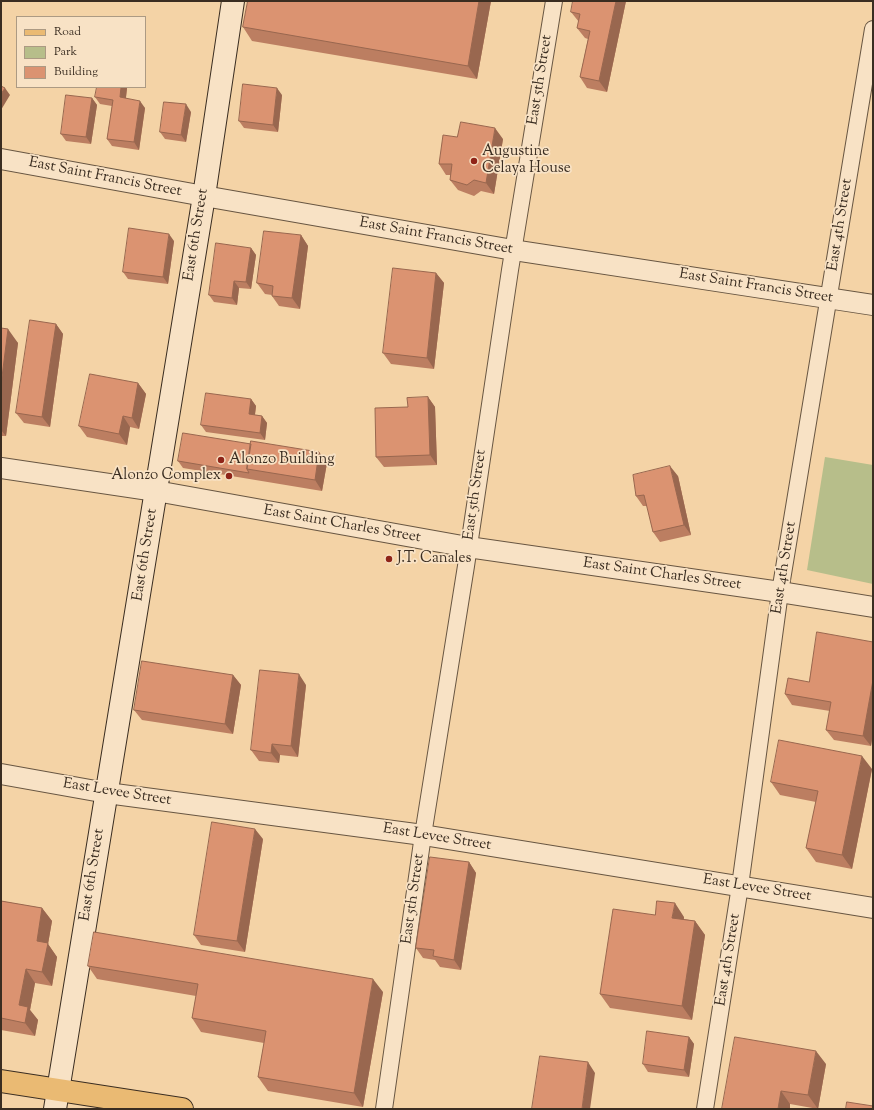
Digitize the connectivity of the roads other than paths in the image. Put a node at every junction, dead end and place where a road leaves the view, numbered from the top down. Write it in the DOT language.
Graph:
graph roads {
  1 [pos="233,1"];
  2 [pos="554,1"];
  3 [pos="873,29"];
  4 [pos="1,159"];
  5 [pos="204,196"];
  6 [pos="513,250"];
  7 [pos="829,298"];
  8 [pos="873,305"];
  9 [pos="1,468"];
  10 [pos="156,491"];
  11 [pos="468,547"];
  12 [pos="780,592"];
  13 [pos="873,607"];
  14 [pos="1,774"];
  15 [pos="107,793"];
  16 [pos="423,835"];
  17 [pos="740,886"];
  18 [pos="873,908"];
  19 [pos="1,1081"];
  20 [pos="57,1099"];
  21 [pos="182,1109"];
  22 [pos="384,1109"];
  23 [pos="705,1109"];
  1 -- 5 [label="main road, East 6th Street"];
  2 -- 6 [label="street, East 5th Street"];
  3 -- 7 [label="street, East 4th Street"];
  4 -- 5 [label="street, East Saint Francis Street"];
  5 -- 6 [label="street, East Saint Francis Street"];
  5 -- 10 [label="main road, East 6th Street"];
  6 -- 7 [label="street, East Saint Francis Street"];
  6 -- 11 [label="street, East 5th Street"];
  7 -- 8 [label="street, East Saint Francis Street"];
  7 -- 12 [label="street, East 4th Street"];
  9 -- 10 [label="street, East Saint Charles Street"];
  10 -- 11 [label="street, East Saint Charles Street"];
  10 -- 15 [label="main road, East 6th Street"];
  11 -- 12 [label="street, East Saint Charles Street"];
  11 -- 16 [label="street, East 5th Street"];
  12 -- 13 [label="street, East Saint Charles Street"];
  12 -- 17 [label="street, East 4th Street"];
  14 -- 15 [label="street, East Levee Street"];
  15 -- 16 [label="street, East Levee Street"];
  15 -- 20 [label="main road, East 6th Street"];
  16 -- 17 [label="street, East Levee Street"];
  16 -- 22 [label="street, East 5th Street"];
  17 -- 18 [label="street, East Levee Street"];
  17 -- 23 [label="street, East 4th Street"];
  19 -- 20 [label="main road"];
  20 -- 21 [label="main road"];
}
